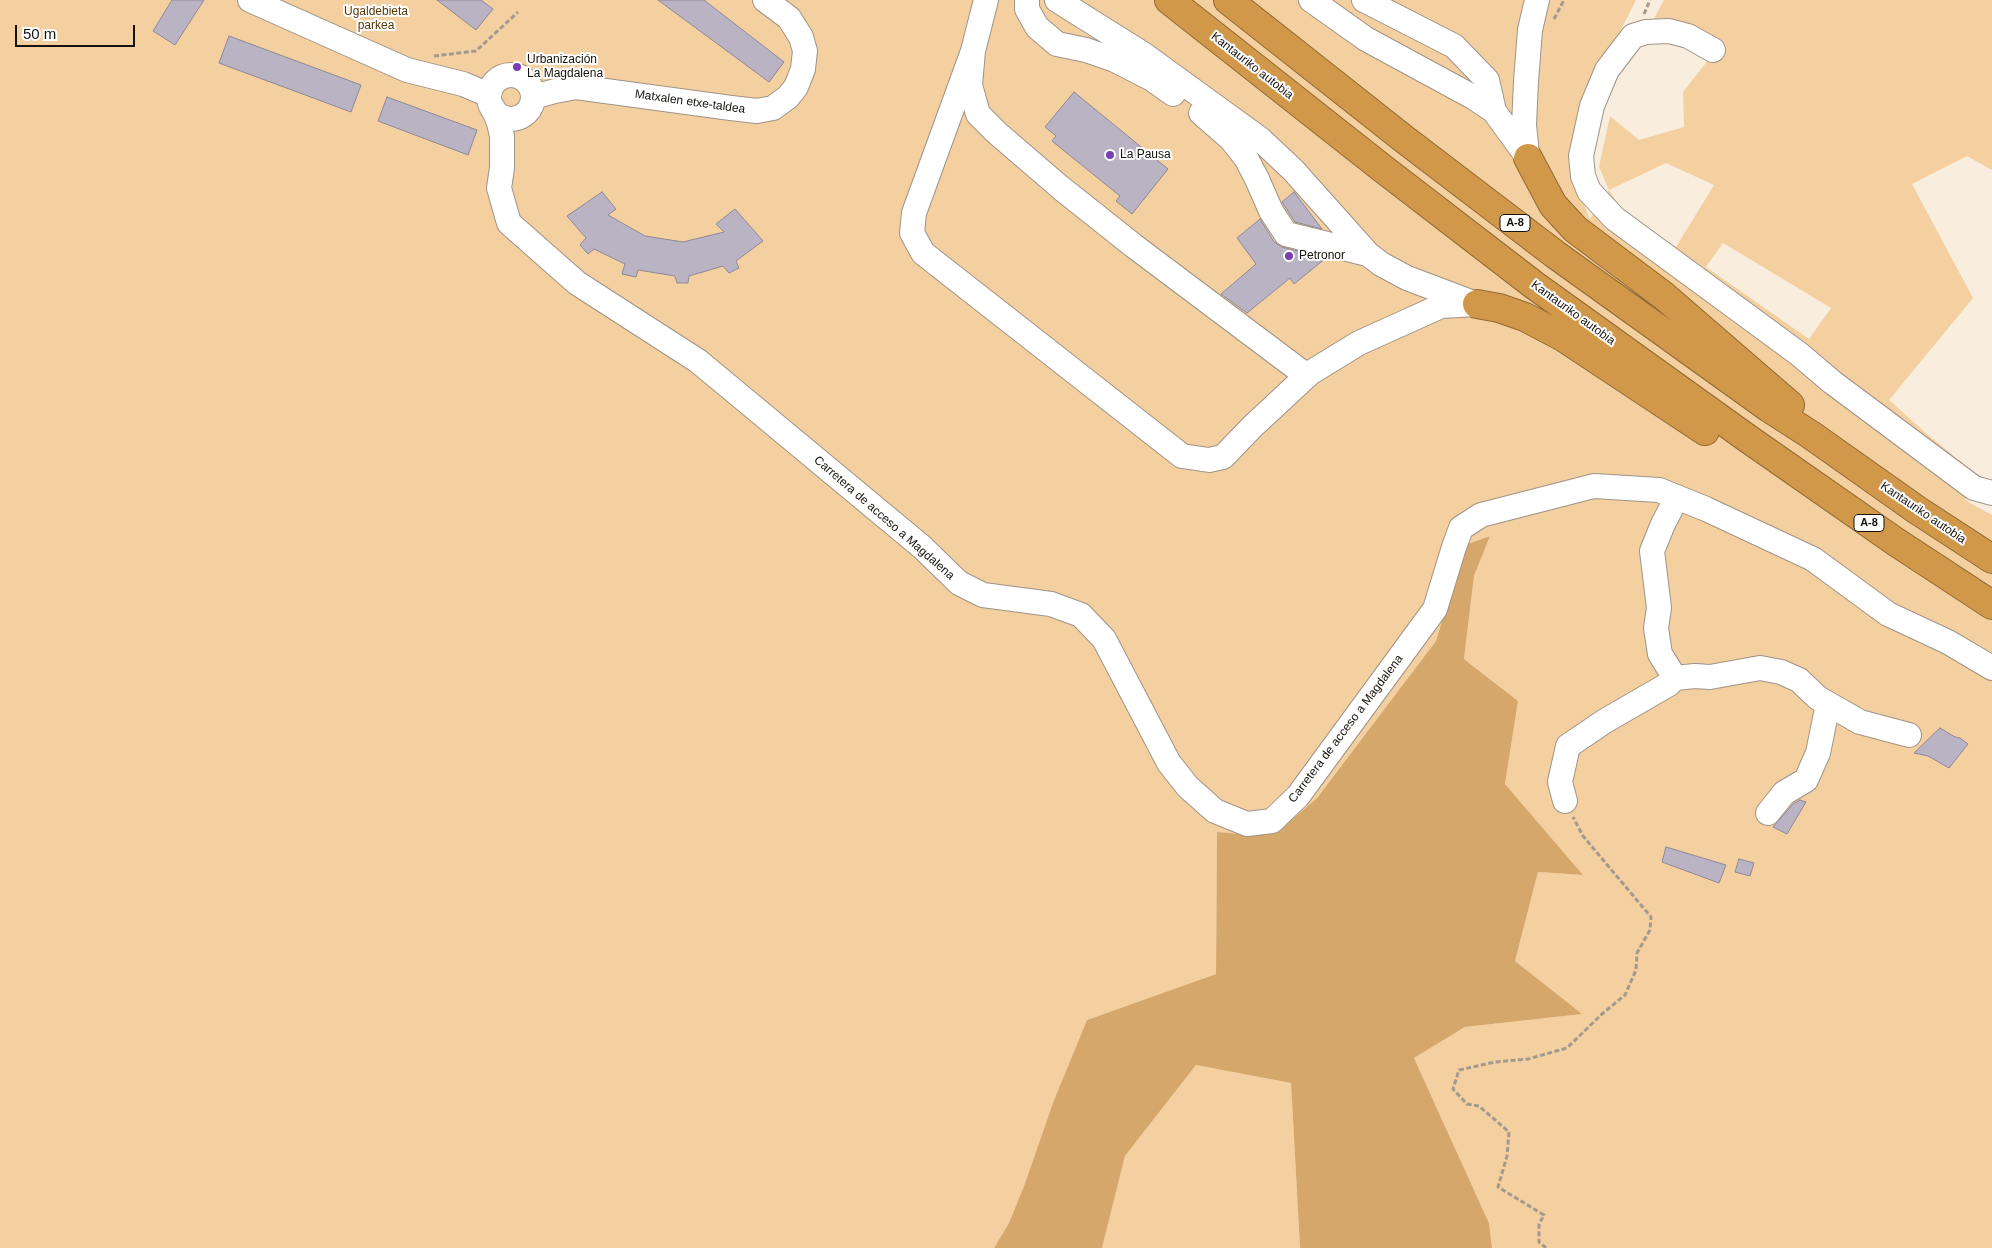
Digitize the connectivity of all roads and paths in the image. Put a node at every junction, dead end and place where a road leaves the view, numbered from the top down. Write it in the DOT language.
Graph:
graph roads {
  1 [pos="250,0"];
  2 [pos="765,0"];
  3 [pos="986,0"];
  4 [pos="1027,0"];
  5 [pos="1057,0"];
  6 [pos="1169,0"];
  7 [pos="1228,0"];
  8 [pos="1311,0"];
  9 [pos="1364,0"];
  10 [pos="1537,0"];
  11 [pos="518,12"];
  12 [pos="1713,50"];
  13 [pos="973,51"];
  14 [pos="407,70"];
  15 [pos="491,101"];
  16 [pos="527,106"];
  17 [pos="1494,110"];
  18 [pos="1528,158"];
  19 [pos="502,168"];
  20 [pos="1368,254"];
  21 [pos="1476,304"];
  22 [pos="1306,376"];
  23 [pos="1811,435"];
  24 [pos="1747,438"];
  25 [pos="1992,492"];
  26 [pos="1677,497"];
  27 [pos="1992,559"];
  28 [pos="1992,605"];
  29 [pos="1992,668"];
  30 [pos="1675,678"];
  31 [pos="1828,704"];
  32 [pos="1909,735"];
  33 [pos="1565,802"];
  34 [pos="1768,813"];
  35 [pos="1546,1248"];
  1 -- 14 [label="street"];
  2 -- 16 [label="street, Matxalen etxe-taldea"];
  3 -- 13 [label="street"];
  4 -- 20 [label="street"];
  5 -- 20 [label="street"];
  6 -- 24 [label="highway, Kantauriko autobia / A-8"];
  7 -- 23 [label="highway, Kantauriko autobia / A-8"];
  8 -- 17 [label="street"];
  9 -- 17 [label="street"];
  10 -- 18 [label="street"];
  11 -- 14 [label="path"];
  12 -- 25 [label="street"];
  13 -- 22 [label="street"];
  13 -- 22 [label="street"];
  14 -- 15 [label="street"];
  15 -- 16 [label="street"];
  15 -- 16 [label="street"];
  15 -- 19 [label="street, Carretera de acceso a Magdalena"];
  16 -- 19 [label="street, Carretera de acceso a Magdalena"];
  17 -- 18 [label="street"];
  18 -- 23 [label="highway"];
  19 -- 26 [label="street, Carretera de acceso a Magdalena"];
  20 -- 21 [label="street"];
  21 -- 22 [label="street"];
  21 -- 24 [label="highway"];
  23 -- 27 [label="highway, Kantauriko autobia / A-8"];
  24 -- 28 [label="highway, Kantauriko autobia / A-8"];
  26 -- 29 [label="street, Carretera de acceso a Magdalena"];
  26 -- 30 [label="street"];
  30 -- 31 [label="street"];
  30 -- 33 [label="street"];
  31 -- 32 [label="street"];
  31 -- 34 [label="street"];
  33 -- 35 [label="path"];
}
